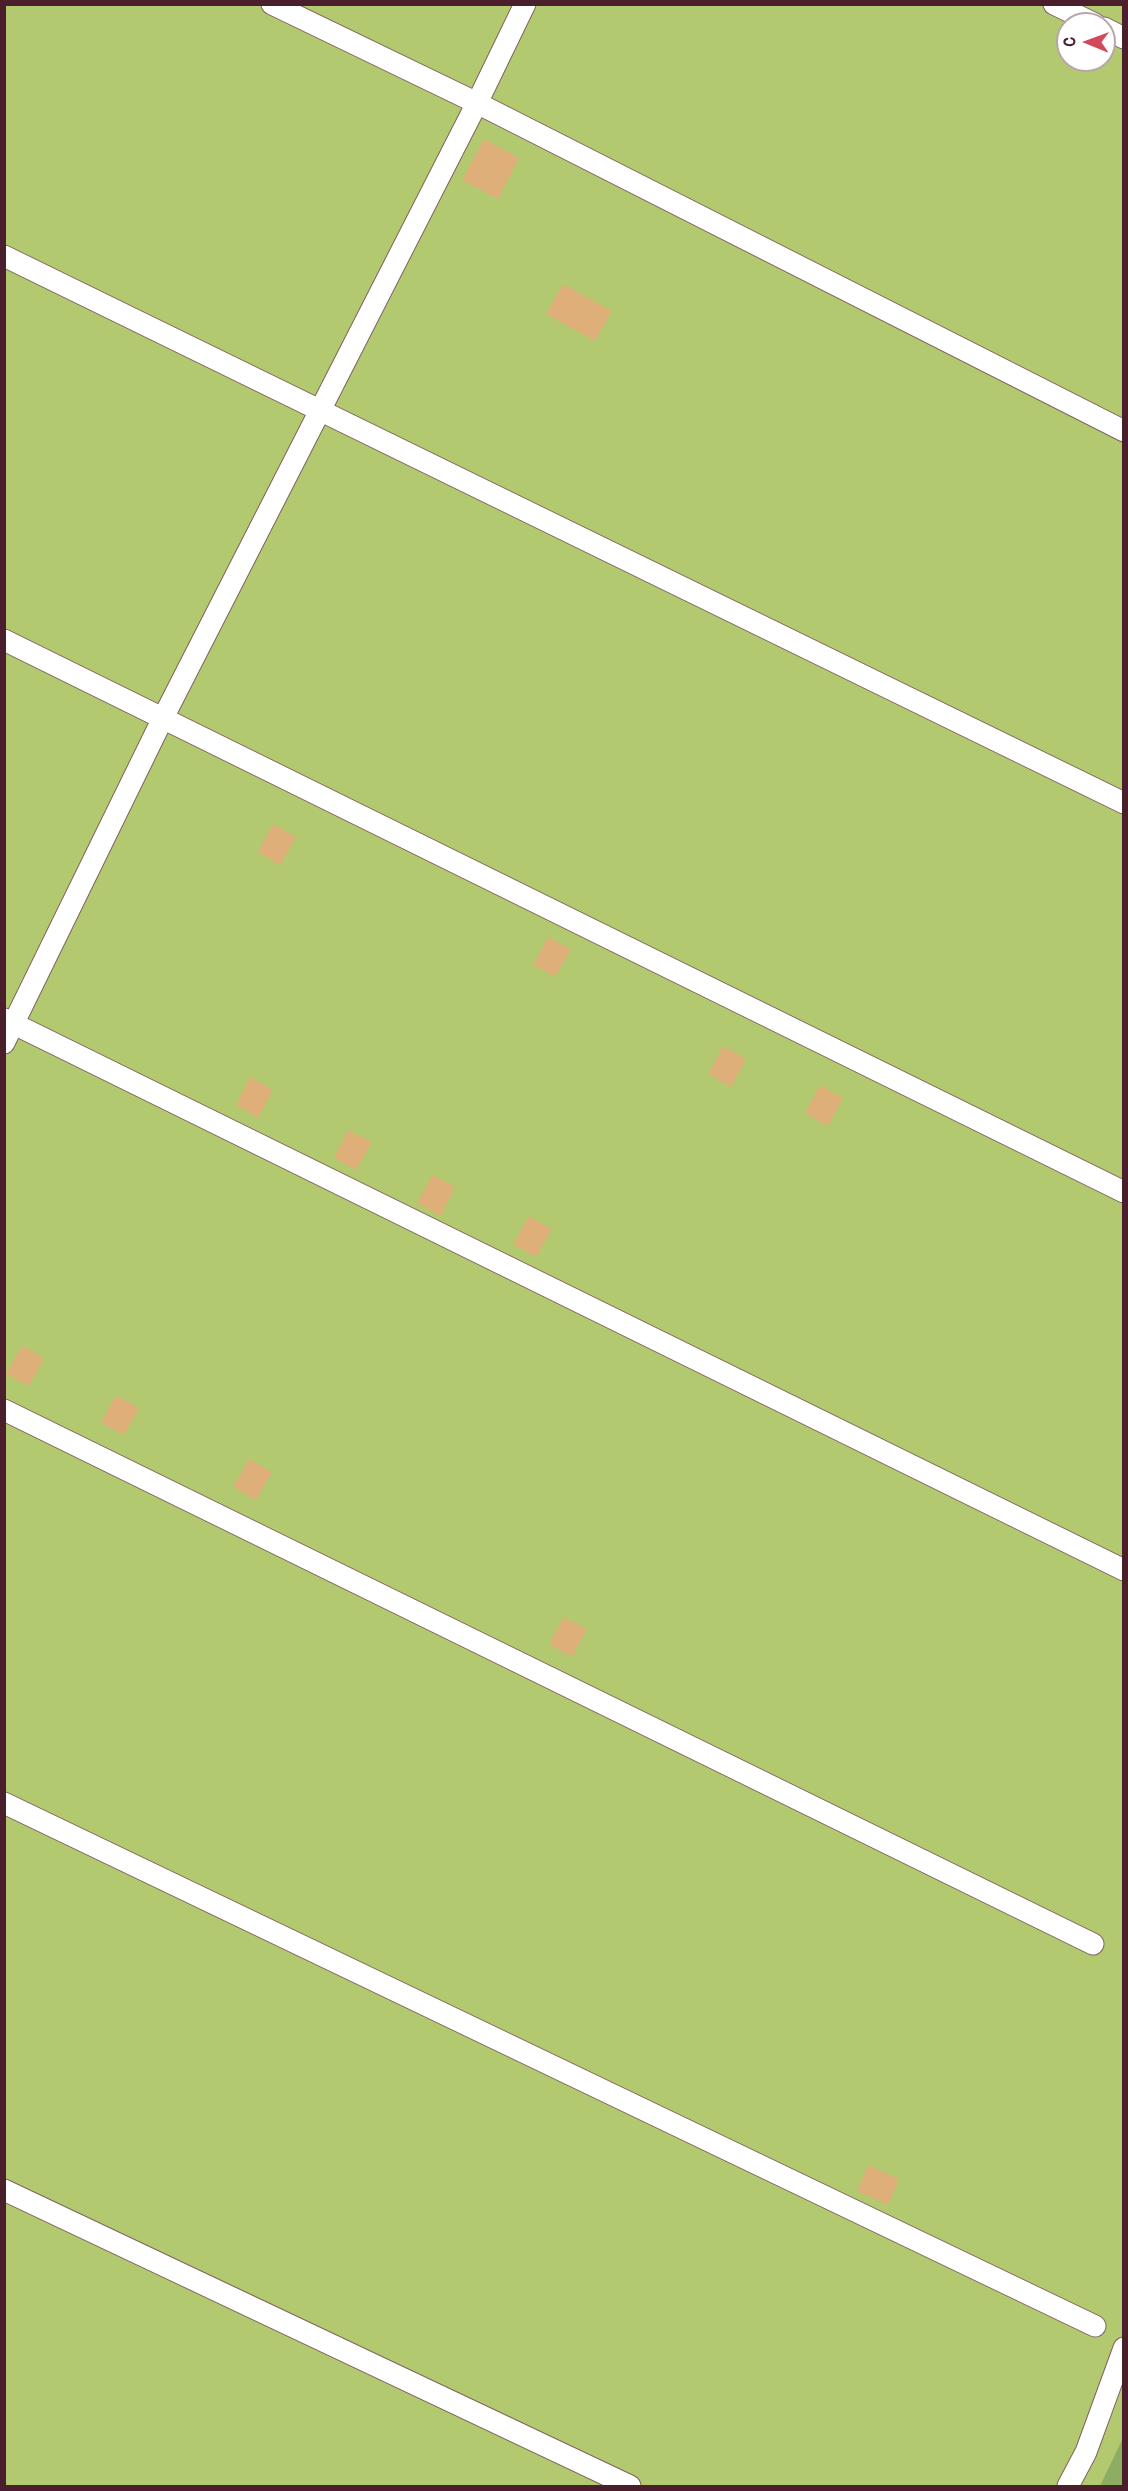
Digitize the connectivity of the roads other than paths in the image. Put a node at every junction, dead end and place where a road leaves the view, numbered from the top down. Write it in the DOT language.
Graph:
graph roads {
  1 [pos="272,4"];
  2 [pos="525,4"];
  3 [pos="1054,4"];
  4 [pos="1070,12"];
  5 [pos="477,103"];
  6 [pos="4,256"];
  7 [pos="321,410"];
  8 [pos="1124,431"];
  9 [pos="4,640"];
  10 [pos="163,718"];
  11 [pos="1124,803"];
  12 [pos="8,1021"];
  13 [pos="4,1043"];
  14 [pos="1124,1192"];
  15 [pos="4,1410"];
  16 [pos="1124,1570"];
  17 [pos="4,1803"];
  18 [pos="1093,1944"];
  19 [pos="4,2190"];
  20 [pos="1095,2326"];
  21 [pos="1124,2348"];
  22 [pos="630,2487"];
  23 [pos="1068,2487"];
  1 -- 5 [label="lane"];
  2 -- 5 [label="lane"];
  3 -- 4 [label="lane"];
  5 -- 7 [label="lane"];
  5 -- 8 [label="lane"];
  6 -- 7 [label="lane"];
  7 -- 10 [label="lane"];
  7 -- 11 [label="lane"];
  9 -- 10 [label="lane"];
  10 -- 12 [label="lane"];
  10 -- 14 [label="lane"];
  12 -- 13 [label="lane"];
  12 -- 16 [label="lane"];
  15 -- 18 [label="lane"];
  17 -- 20 [label="lane"];
  19 -- 22 [label="lane"];
  21 -- 23 [label="lane"];
}
